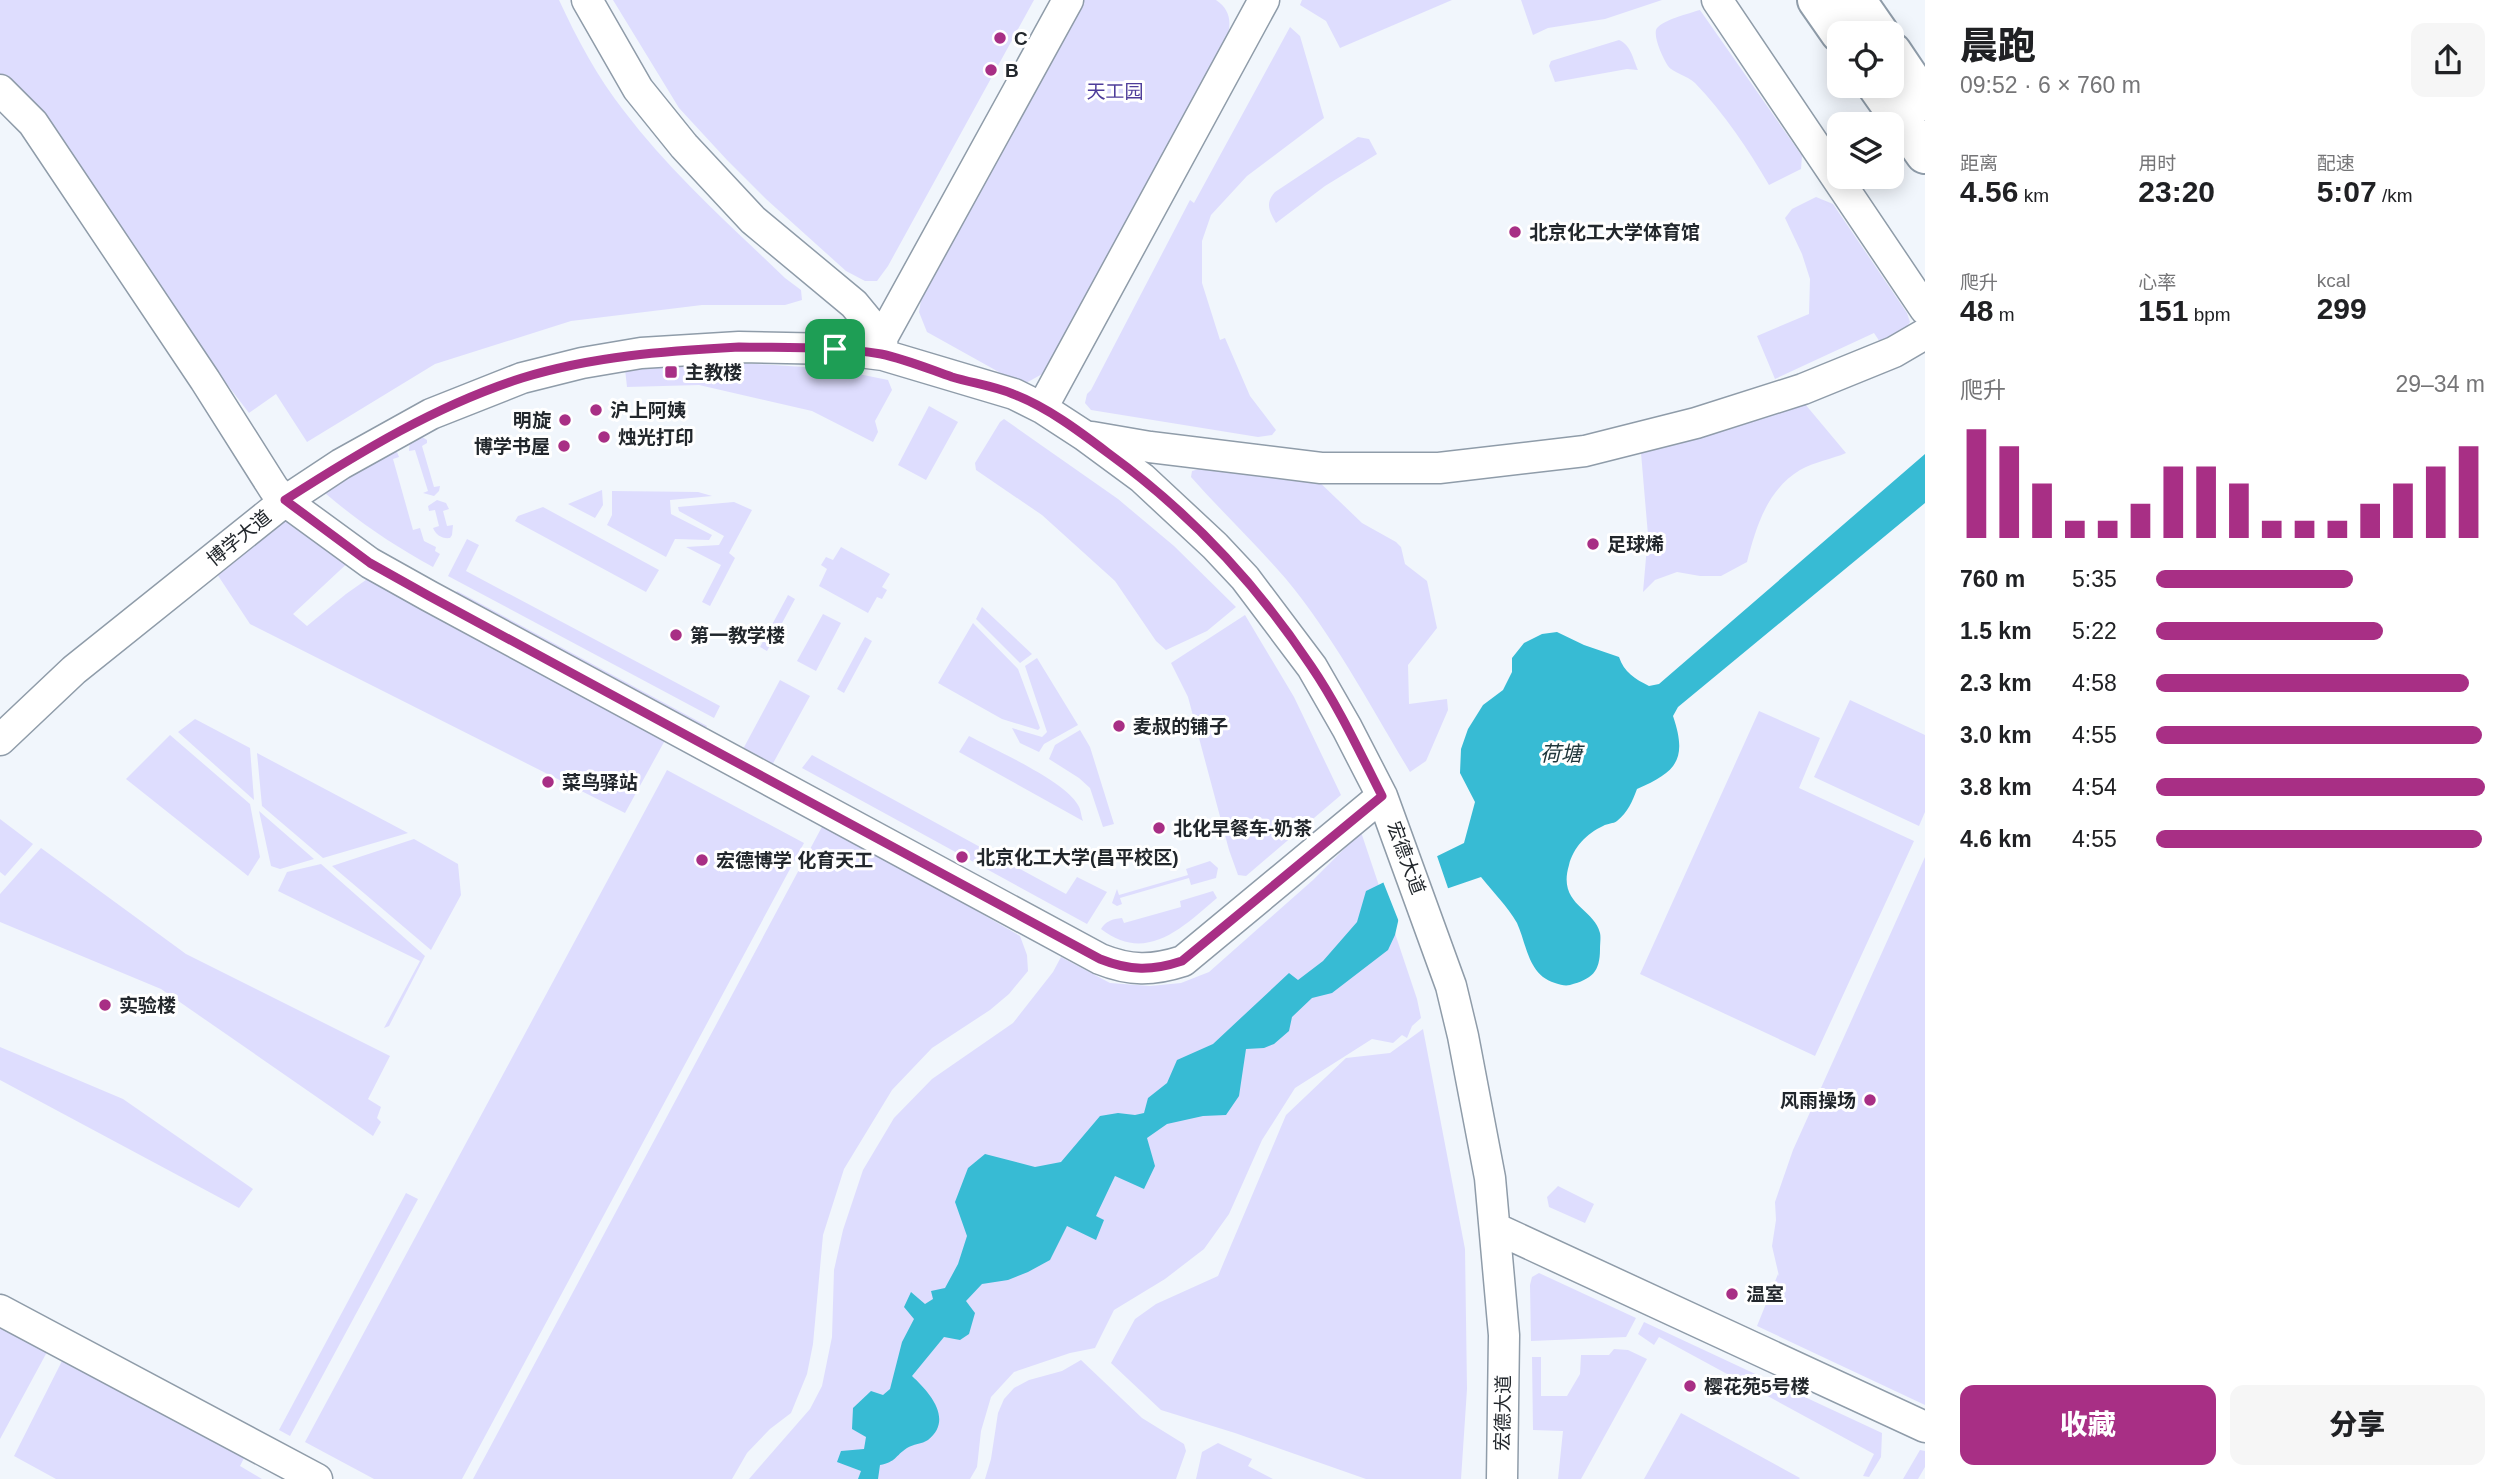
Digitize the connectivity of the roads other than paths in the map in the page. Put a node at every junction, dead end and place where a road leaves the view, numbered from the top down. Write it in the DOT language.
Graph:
graph roads {
  1 [pos="587,0"];
  2 [pos="1068,0"];
  3 [pos="1717,0"];
  4 [pos="1817,0"];
  5 [pos="1856,0"];
  6 [pos="1257,2"];
  7 [pos="1832,21"];
  8 [pos="1871,21"];
  9 [pos="1904,70"];
  10 [pos="0,90"];
  11 [pos="1885,98"];
  12 [pos="1925,101"];
  13 [pos="1925,154"];
  14 [pos="1925,309"];
  15 [pos="1925,334"];
  16 [pos="882,346"];
  17 [pos="1042,408"];
  18 [pos="1085,436"];
  19 [pos="285,500"];
  20 [pos="0,740"];
  21 [pos="1382,796"];
  22 [pos="1495,1228"];
  23 [pos="0,1310"];
  24 [pos="1925,1427"];
  25 [pos="317,1479"];
  26 [pos="1502,1479"];
  1 -- 16 [label="street"];
  2 -- 16 [label="street"];
  3 -- 14 [label="street"];
  4 -- 7 [label="main road"];
  5 -- 8 [label="main road"];
  6 -- 17 [label="street"];
  9 -- 12 [label="main road"];
  10 -- 19 [label="street"];
  11 -- 13 [label="main road"];
  15 -- 18 [label="street"];
  16 -- 17 [label="street, 宏德大道"];
  16 -- 19 [label="street, 博学大道"];
  17 -- 18 [label="street, 宏德大道"];
  18 -- 21 [label="street, 宏德大道"];
  19 -- 20 [label="street, 博学大道"];
  19 -- 21 [label="street"];
  21 -- 22 [label="street, 宏德大道"];
  22 -- 24 [label="street"];
  22 -- 26 [label="street, 宏德大道"];
  23 -- 25 [label="street"];
}
